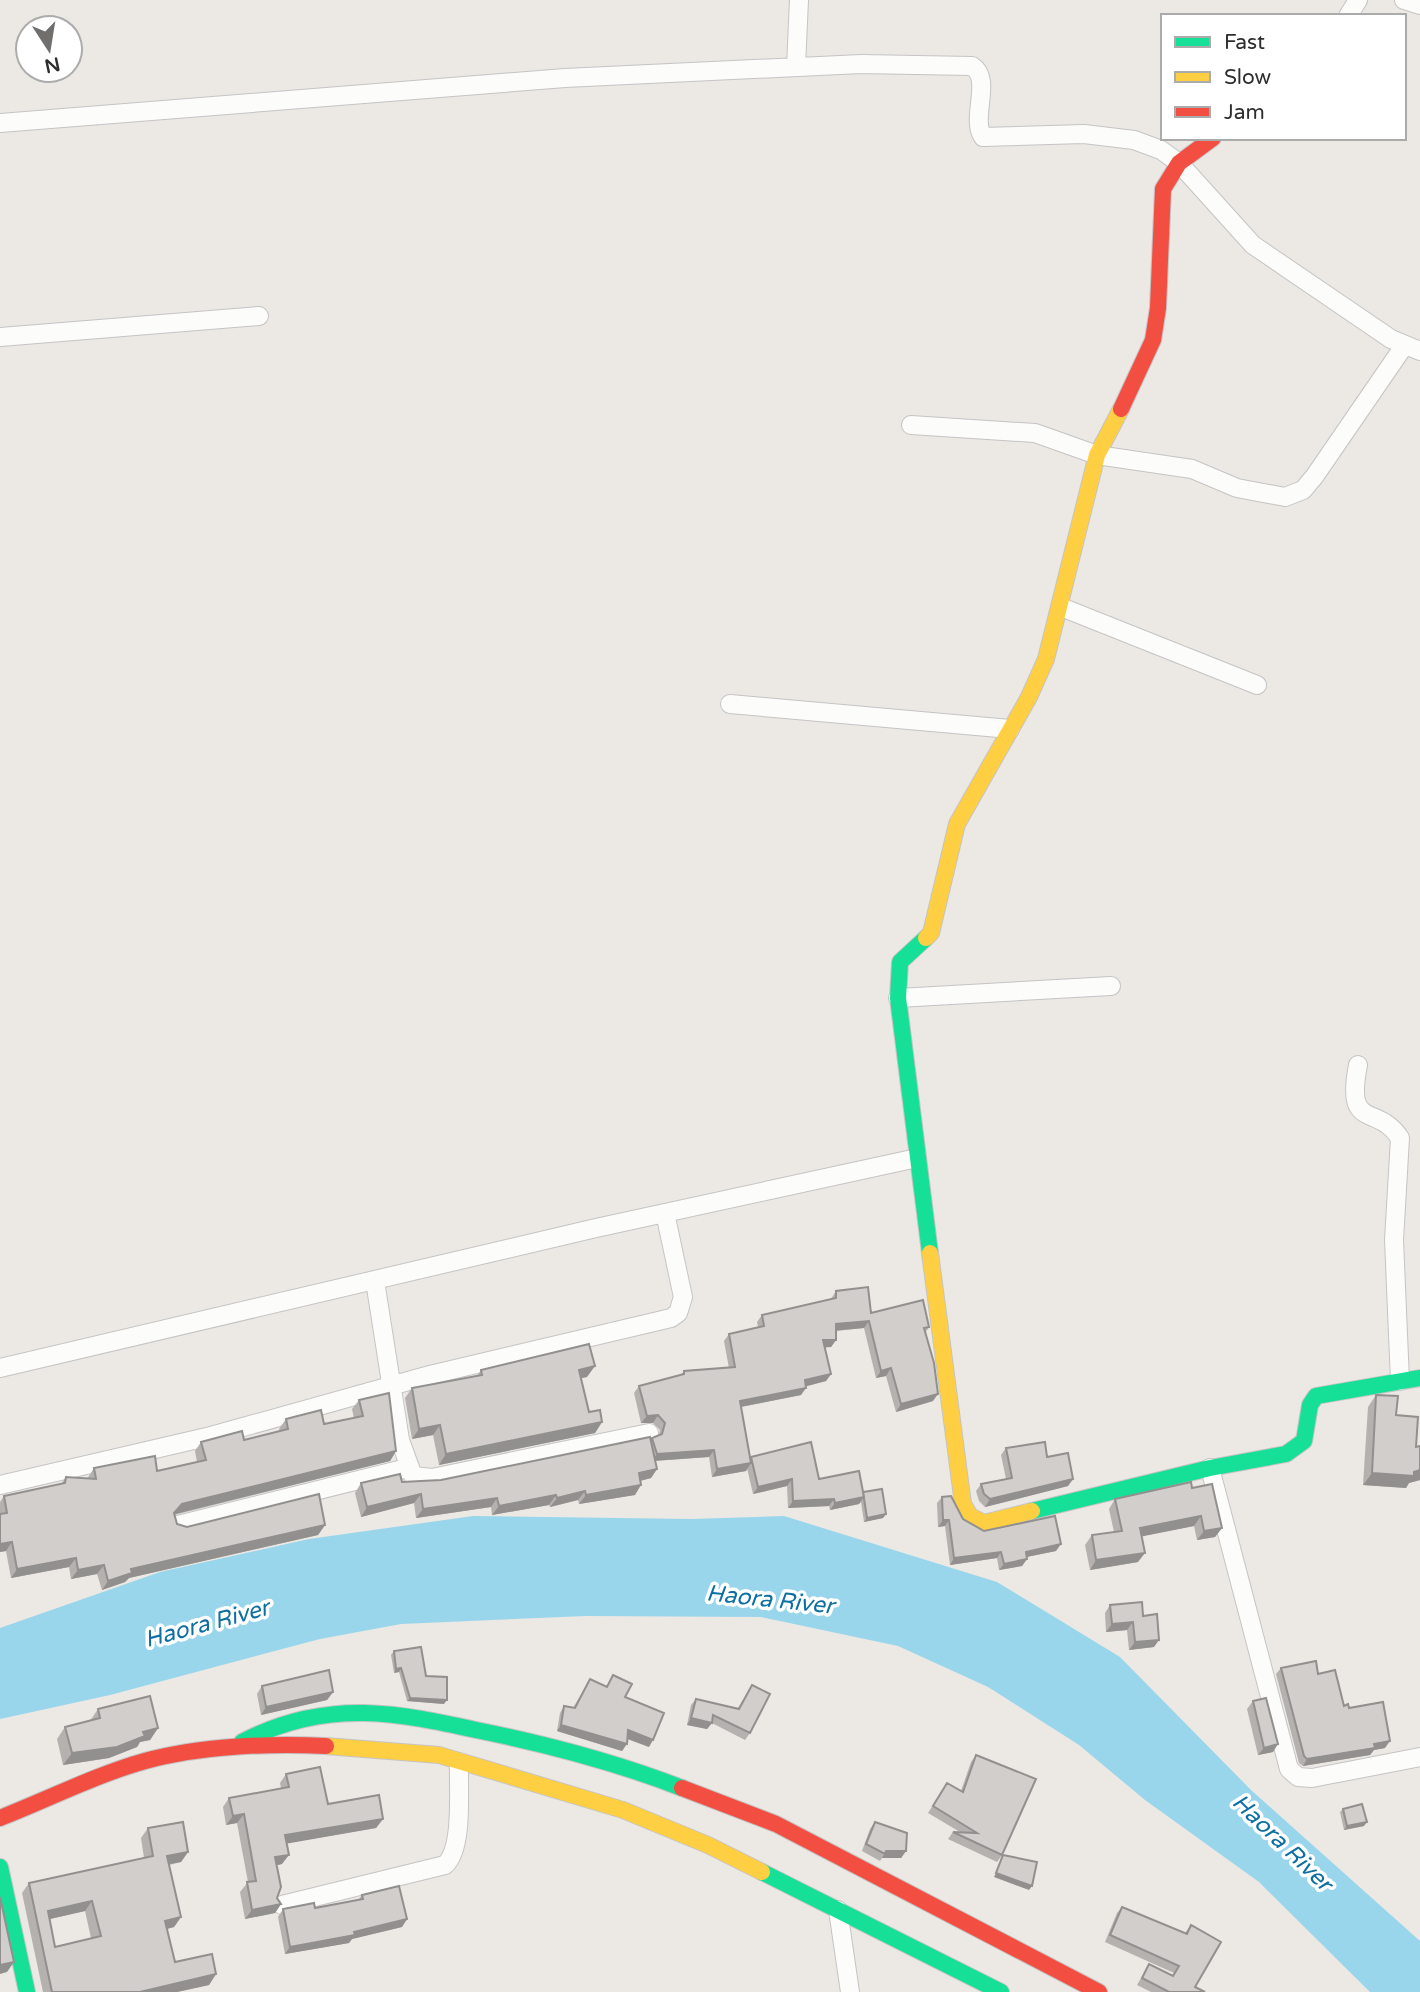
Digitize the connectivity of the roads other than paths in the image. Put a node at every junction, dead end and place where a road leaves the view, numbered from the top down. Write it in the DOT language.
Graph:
graph roads {
  1 [pos="799,0"];
  2 [pos="1404,0"];
  3 [pos="1420,5"];
  4 [pos="796,67"];
  5 [pos="0,123"];
  6 [pos="1210,140"];
  7 [pos="1179,163"];
  8 [pos="259,316"];
  9 [pos="0,337"];
  10 [pos="1412,348"];
  11 [pos="911,425"];
  12 [pos="1097,455"];
  13 [pos="1061,607"];
  14 [pos="1257,685"];
  15 [pos="730,704"];
  16 [pos="1010,729"];
  17 [pos="1111,986"];
  18 [pos="898,998"];
  19 [pos="1358,1065"];
  20 [pos="1401,1152"];
  21 [pos="1420,1154"];
  22 [pos="917,1158"];
  23 [pos="665,1213"];
  24 [pos="374,1281"];
  25 [pos="0,1368"];
  26 [pos="1420,1378"];
  27 [pos="1400,1381"];
  28 [pos="391,1386"];
  29 [pos="649,1433"];
  30 [pos="407,1468"];
  31 [pos="1210,1468"];
  32 [pos="0,1485"];
  33 [pos="178,1525"];
  34 [pos="231,1748"];
  35 [pos="1420,1756"];
  36 [pos="459,1762"];
  37 [pos="0,1818"];
  38 [pos="0,1867"];
  39 [pos="282,1905"];
  40 [pos="838,1910"];
  41 [pos="27,1992"];
  42 [pos="850,1992"];
  43 [pos="1001,1992"];
  44 [pos="1098,1992"];
  1 -- 4 [label="street"];
  2 -- 3 [label="street"];
  4 -- 5 [label="street"];
  4 -- 7 [label="street"];
  6 -- 7 [label="street"];
  7 -- 10 [label="street"];
  7 -- 12 [label="street"];
  8 -- 9 [label="street"];
  10 -- 12 [label="street"];
  11 -- 12 [label="street"];
  12 -- 13 [label="street"];
  13 -- 14 [label="street"];
  13 -- 16 [label="street"];
  15 -- 16 [label="street"];
  16 -- 18 [label="street"];
  17 -- 18 [label="street"];
  18 -- 22 [label="street"];
  19 -- 20 [label="street"];
  20 -- 21 [label="street"];
  20 -- 27 [label="street"];
  22 -- 23 [label="street"];
  22 -- 31 [label="street"];
  23 -- 24 [label="street"];
  23 -- 28 [label="street"];
  24 -- 25 [label="street"];
  24 -- 28 [label="street"];
  26 -- 27 [label="street"];
  27 -- 31 [label="street"];
  28 -- 30 [label="street"];
  28 -- 32 [label="street"];
  29 -- 30 [label="street"];
  30 -- 33 [label="street"];
  31 -- 35 [label="street"];
  34 -- 36 [label="street"];
  34 -- 37 [label="street"];
  34 -- 44 [label="street"];
  36 -- 39 [label="street"];
  36 -- 40 [label="street"];
  38 -- 41 [label="street"];
  40 -- 42 [label="street"];
  40 -- 43 [label="street"];
}
